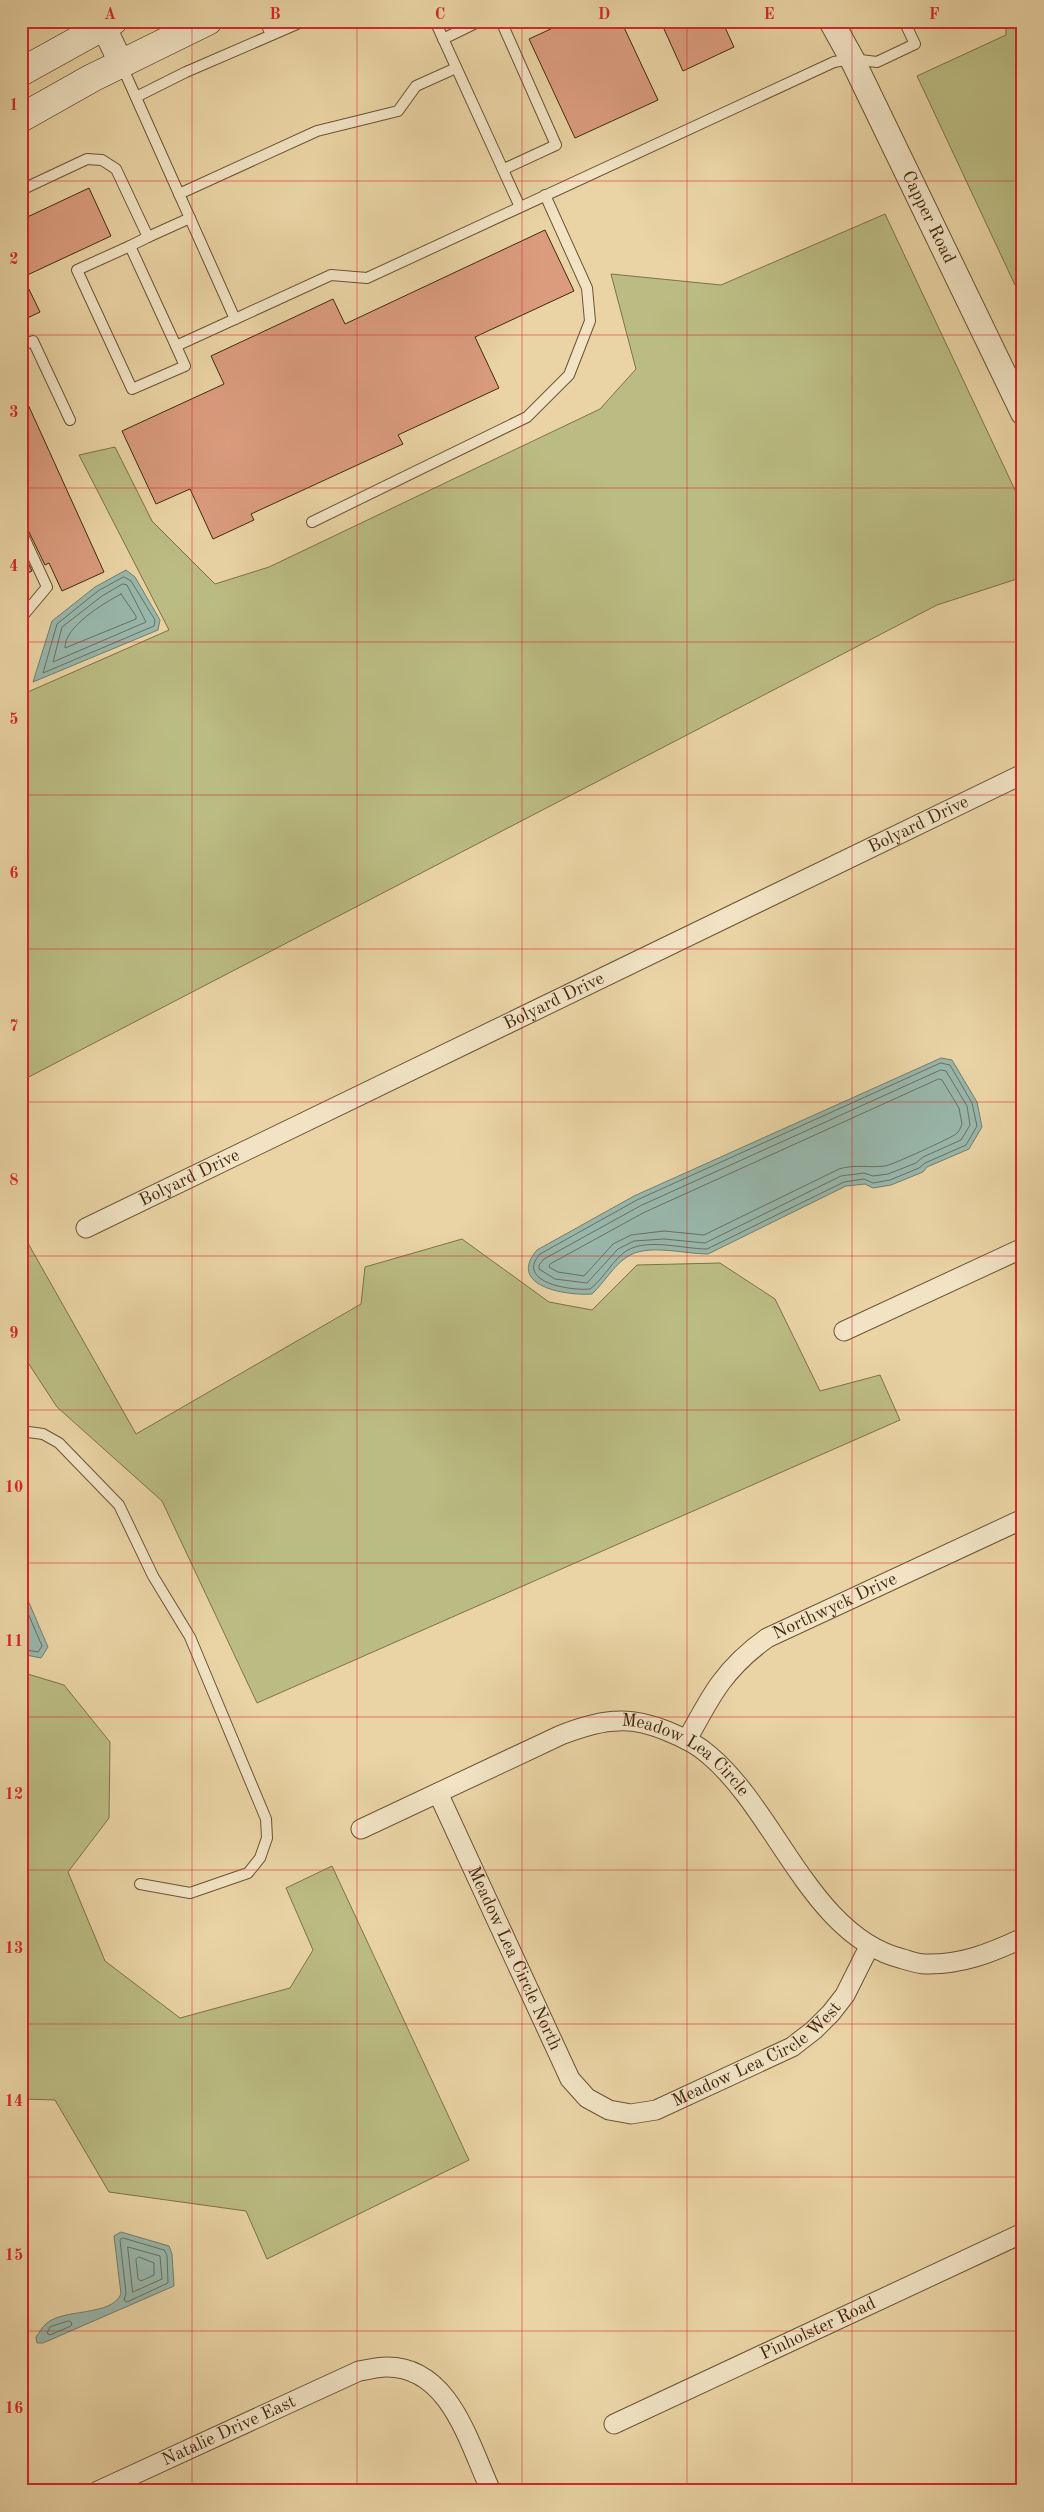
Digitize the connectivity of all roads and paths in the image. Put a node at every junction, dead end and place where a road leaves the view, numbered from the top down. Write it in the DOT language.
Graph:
graph roads {
  1 [pos="208,21"];
  2 [pos="265,21"];
  3 [pos="304,21"];
  4 [pos="435,21"];
  5 [pos="480,21"];
  6 [pos="501,21"];
  7 [pos="831,21"];
  8 [pos="904,21"];
  9 [pos="106,23"];
  10 [pos="271,34"];
  11 [pos="443,39"];
  12 [pos="852,59"];
  13 [pos="120,63"];
  14 [pos="456,68"];
  15 [pos="21,72"];
  16 [pos="136,97"];
  17 [pos="21,118"];
  18 [pos="504,170"];
  19 [pos="21,190"];
  20 [pos="179,194"];
  21 [pos="545,195"];
  22 [pos="520,207"];
  23 [pos="190,218"];
  24 [pos="148,237"];
  25 [pos="130,246"];
  26 [pos="235,319"];
  27 [pos="21,346"];
  28 [pos="176,346"];
  29 [pos="1023,413"];
  30 [pos="70,420"];
  31 [pos="312,522"];
  32 [pos="21,531"];
  33 [pos="21,618"];
  34 [pos="1023,774"];
  35 [pos="86,1228"];
  36 [pos="1023,1248"];
  37 [pos="844,1331"];
  38 [pos="21,1431"];
  39 [pos="1023,1519"];
  40 [pos="687,1740"];
  41 [pos="438,1793"];
  42 [pos="361,1829"];
  43 [pos="140,1884"];
  44 [pos="1023,1938"];
  45 [pos="869,1947"];
  46 [pos="609,2110"];
  47 [pos="1023,2233"];
  48 [pos="614,2424"];
  49 [pos="98,2491"];
  50 [pos="491,2491"];
  1 -- 13 [label="main road"];
  2 -- 10 [label="lane"];
  3 -- 10 [label="lane"];
  4 -- 11 [label="lane"];
  5 -- 11 [label="lane"];
  6 -- 18 [label="lane"];
  7 -- 12 [label="street, Capper Road"];
  8 -- 12 [label="lane"];
  9 -- 13 [label="street"];
  9 -- 15 [label="main road"];
  10 -- 16 [label="lane"];
  11 -- 14 [label="lane"];
  12 -- 21 [label="lane"];
  12 -- 29 [label="street, Capper Road"];
  13 -- 16 [label="lane"];
  13 -- 17 [label="main road"];
  14 -- 18 [label="lane"];
  14 -- 20 [label="lane"];
  16 -- 20 [label="lane"];
  18 -- 22 [label="lane"];
  19 -- 24 [label="lane"];
  20 -- 23 [label="lane"];
  21 -- 22 [label="lane"];
  21 -- 31 [label="lane"];
  22 -- 26 [label="lane"];
  23 -- 24 [label="lane"];
  23 -- 26 [label="lane"];
  24 -- 25 [label="lane"];
  25 -- 28 [label="lane"];
  25 -- 28 [label="lane"];
  26 -- 28 [label="lane"];
  27 -- 30 [label="lane"];
  32 -- 33 [label="lane"];
  34 -- 35 [label="street, Bolyard Drive"];
  36 -- 37 [label="street"];
  38 -- 43 [label="lane"];
  39 -- 40 [label="street, Northwyck Drive"];
  40 -- 41 [label="street, Meadow Lea Circle"];
  40 -- 45 [label="street, Meadow Lea Circle"];
  41 -- 42 [label="street"];
  41 -- 46 [label="street, Meadow Lea Circle North"];
  44 -- 45 [label="street, Meadow Lea Circle"];
  45 -- 46 [label="street, Meadow Lea Circle West"];
  47 -- 48 [label="street, Pinholster Road"];
  49 -- 50 [label="street, Natalie Drive East"];
}
